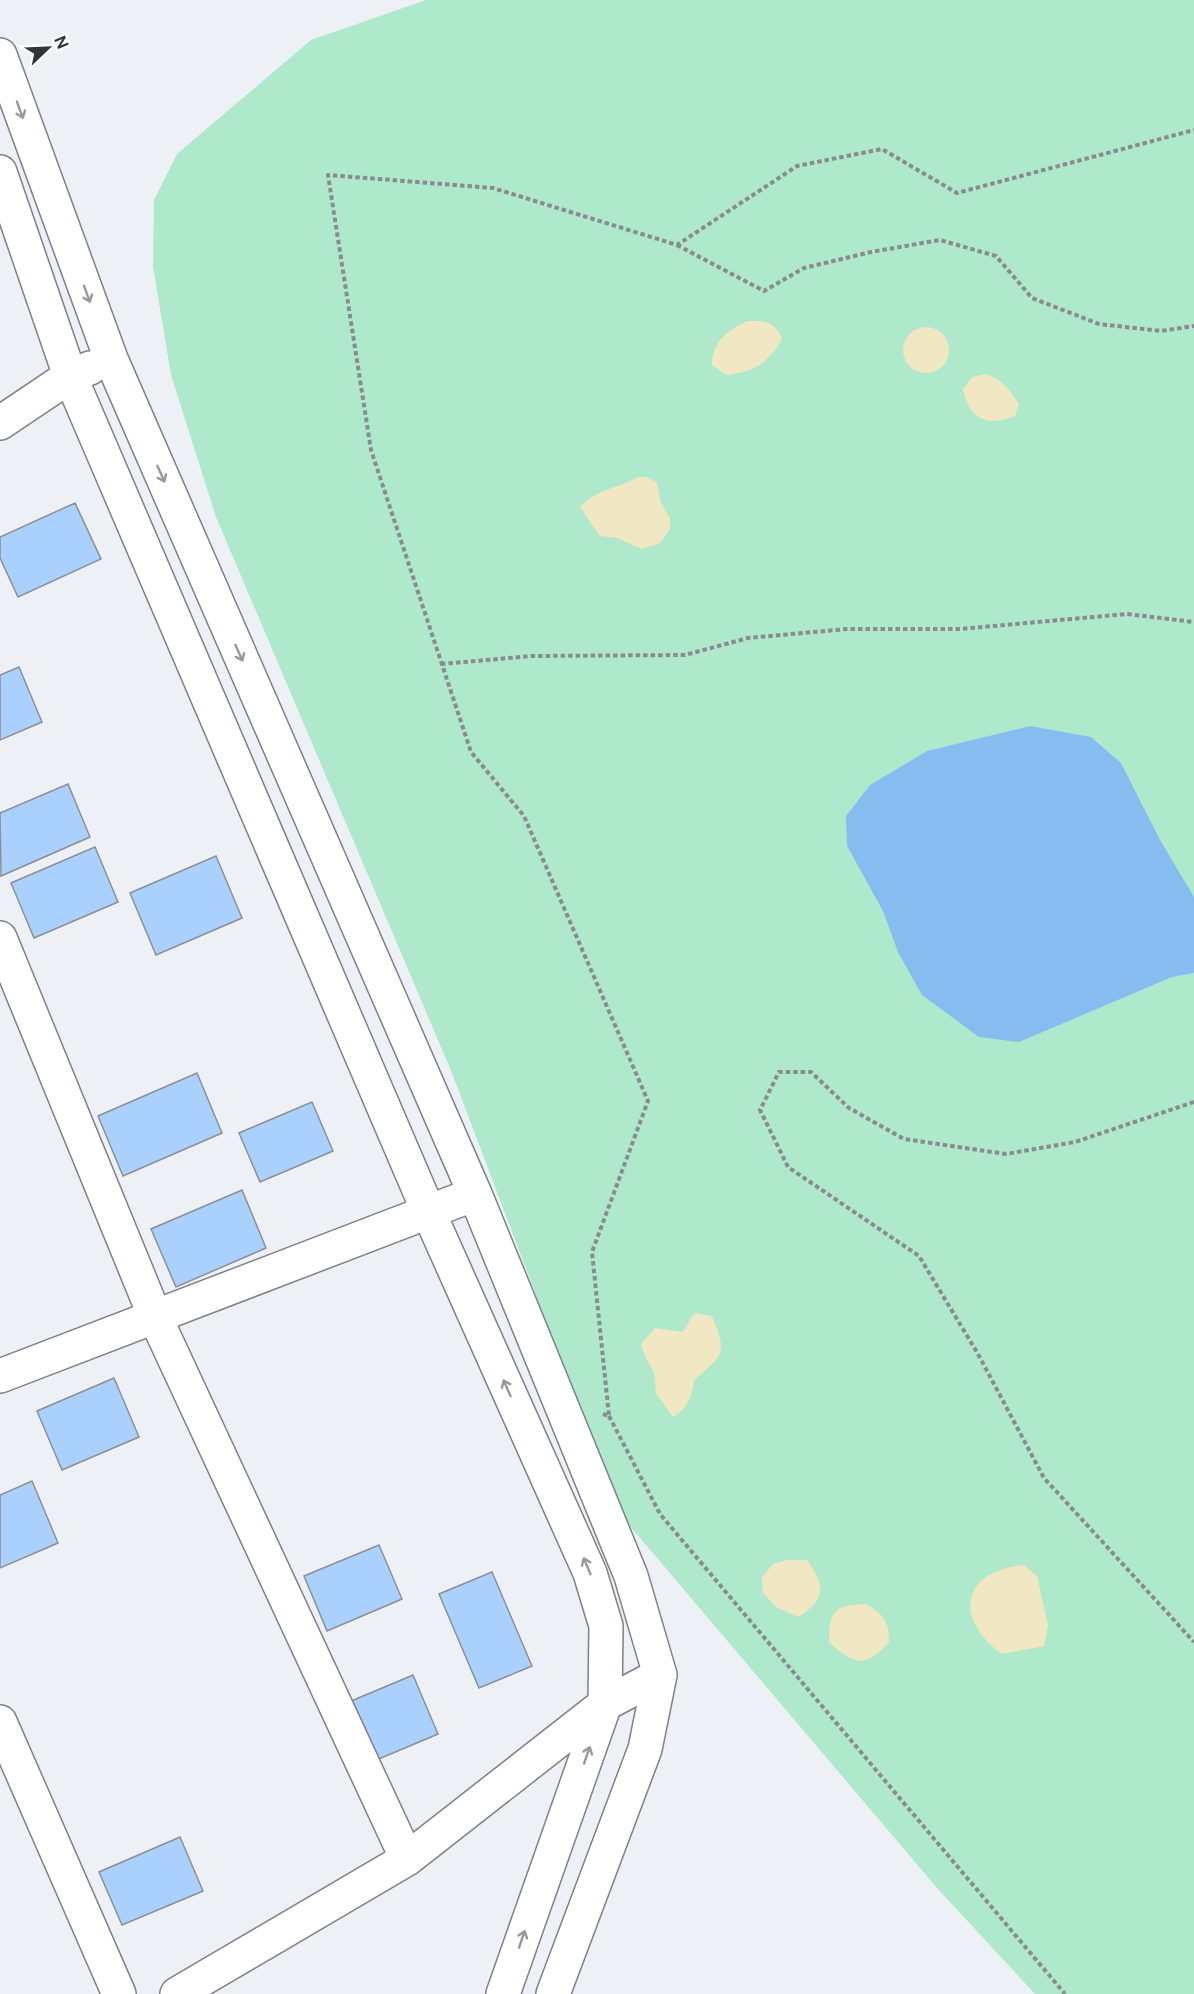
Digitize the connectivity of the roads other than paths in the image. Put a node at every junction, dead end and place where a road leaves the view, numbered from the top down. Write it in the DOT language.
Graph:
graph roads {
  1 [pos="0,55"];
  2 [pos="0,172"];
  3 [pos="111,360"];
  4 [pos="70,376"];
  5 [pos="0,423"];
  6 [pos="0,938"];
  7 [pos="476,1194"];
  8 [pos="429,1213"];
  9 [pos="156,1319"];
  10 [pos="0,1376"];
  11 [pos="660,1674"];
  12 [pos="605,1704"];
  13 [pos="0,1722"];
  14 [pos="407,1859"];
  15 [pos="182,1992"];
  16 [pos="119,1994"];
  17 [pos="503,1994"];
  18 [pos="553,1994"];
  1 -- 3 [label="street, one-way"];
  2 -- 4 [label="street"];
  3 -- 4 [label="street"];
  3 -- 7 [label="street, one-way"];
  4 -- 5 [label="street"];
  4 -- 8 [label="street"];
  6 -- 9 [label="street"];
  7 -- 8 [label="street"];
  7 -- 11 [label="street"];
  8 -- 9 [label="street"];
  12 -- 8 [label="street, one-way"];
  9 -- 10 [label="street"];
  9 -- 14 [label="street"];
  11 -- 12 [label="street"];
  11 -- 18 [label="street"];
  12 -- 14 [label="street"];
  17 -- 12 [label="street, one-way"];
  13 -- 16 [label="street"];
  14 -- 15 [label="street"];
}
